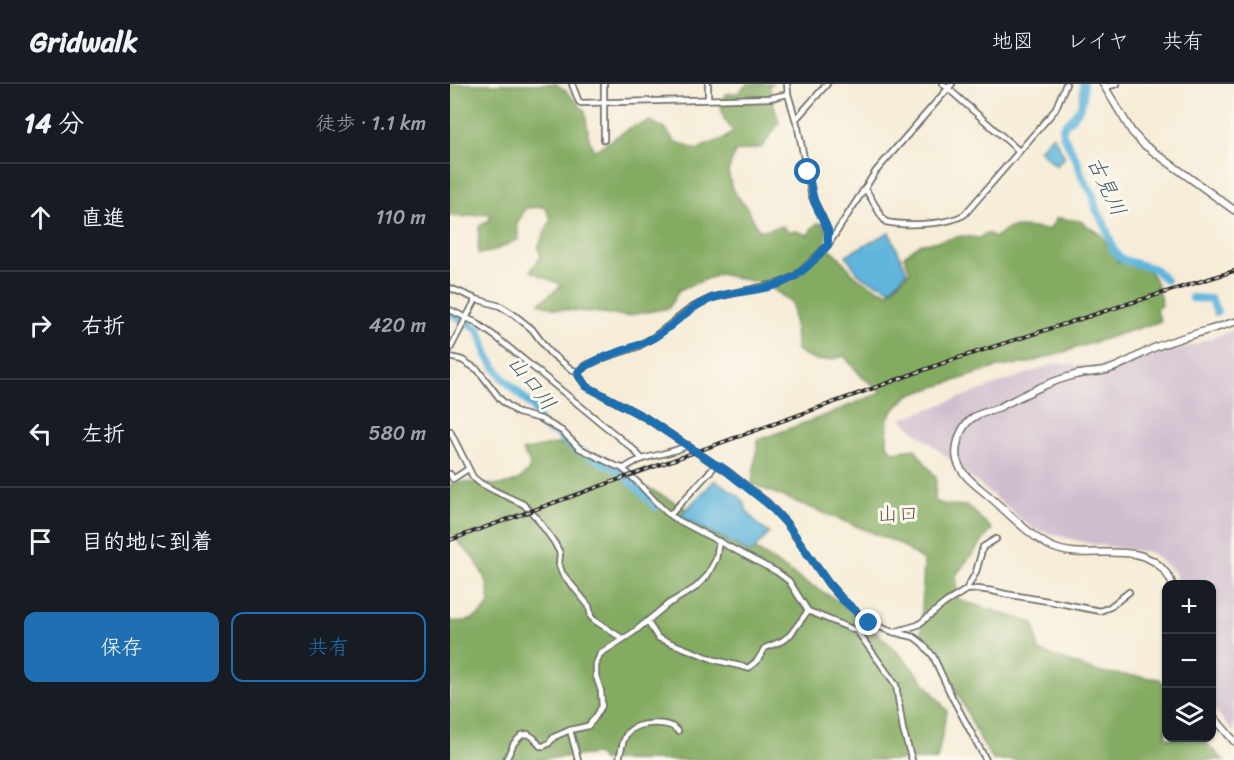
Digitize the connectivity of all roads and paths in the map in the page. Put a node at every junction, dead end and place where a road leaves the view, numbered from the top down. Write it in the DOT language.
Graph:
graph roads {
  1 [pos="572,84"];
  2 [pos="604,84"];
  3 [pos="708,84"];
  4 [pos="787,84"];
  5 [pos="827,84"];
  6 [pos="943,84"];
  7 [pos="1066,84"];
  8 [pos="1117,84"];
  9 [pos="950,86"];
  10 [pos="1104,86"];
  11 [pos="788,94"];
  12 [pos="708,99"];
  13 [pos="605,102"];
  14 [pos="796,119"];
  15 [pos="604,140"];
  16 [pos="1019,151"];
  17 [pos="865,188"];
  18 [pos="1234,210"];
  19 [pos="828,245"];
  20 [pos="450,288"];
  21 [pos="476,298"];
  22 [pos="450,310"];
  23 [pos="466,318"];
  24 [pos="1234,322"];
  25 [pos="450,349"];
  26 [pos="450,357"];
  27 [pos="578,372"];
  28 [pos="450,430"];
  29 [pos="688,445"];
  30 [pos="642,459"];
  31 [pos="716,465"];
  32 [pos="620,466"];
  33 [pos="468,469"];
  34 [pos="450,474"];
  35 [pos="670,515"];
  36 [pos="996,538"];
  37 [pos="719,541"];
  38 [pos="1171,580"];
  39 [pos="966,590"];
  40 [pos="1128,592"];
  41 [pos="808,611"];
  42 [pos="647,621"];
  43 [pos="869,623"];
  44 [pos="857,631"];
  45 [pos="893,632"];
  46 [pos="623,639"];
  47 [pos="1216,720"];
  48 [pos="570,730"];
  49 [pos="678,731"];
  50 [pos="1234,741"];
  51 [pos="506,760"];
  52 [pos="578,760"];
  53 [pos="619,760"];
  54 [pos="912,760"];
  55 [pos="986,760"];
  1 -- 13 [label="street"];
  2 -- 13 [label="street"];
  3 -- 12 [label="street"];
  4 -- 11 [label="street"];
  5 -- 14 [label="street"];
  6 -- 9 [label="street"];
  7 -- 16 [label="street"];
  8 -- 10 [label="street"];
  9 -- 16 [label="street"];
  9 -- 17 [label="street"];
  10 -- 18 [label="street"];
  11 -- 12 [label="street"];
  11 -- 14 [label="street"];
  12 -- 13 [label="street"];
  13 -- 15 [label="street"];
  14 -- 19 [label="street"];
  16 -- 17 [label="street"];
  17 -- 19 [label="street"];
  19 -- 27 [label="street"];
  20 -- 21 [label="street"];
  21 -- 23 [label="street"];
  21 -- 27 [label="street"];
  22 -- 23 [label="street"];
  23 -- 25 [label="street"];
  23 -- 30 [label="street"];
  24 -- 38 [label="street"];
  26 -- 32 [label="street"];
  27 -- 29 [label="street"];
  28 -- 33 [label="street"];
  29 -- 30 [label="street"];
  29 -- 31 [label="street"];
  30 -- 32 [label="street"];
  31 -- 35 [label="street"];
  31 -- 43 [label="street"];
  32 -- 35 [label="street"];
  33 -- 34 [label="street"];
  33 -- 46 [label="street"];
  35 -- 37 [label="street"];
  36 -- 39 [label="street"];
  37 -- 41 [label="street"];
  37 -- 42 [label="street"];
  39 -- 40 [label="street"];
  39 -- 45 [label="street"];
  41 -- 42 [label="street"];
  41 -- 44 [label="street"];
  42 -- 46 [label="street"];
  43 -- 44 [label="street"];
  43 -- 45 [label="street"];
  44 -- 54 [label="street"];
  45 -- 55 [label="street"];
  46 -- 48 [label="street"];
  47 -- 50 [label="street"];
  48 -- 51 [label="street"];
  48 -- 52 [label="street"];
  49 -- 53 [label="street"];
}
